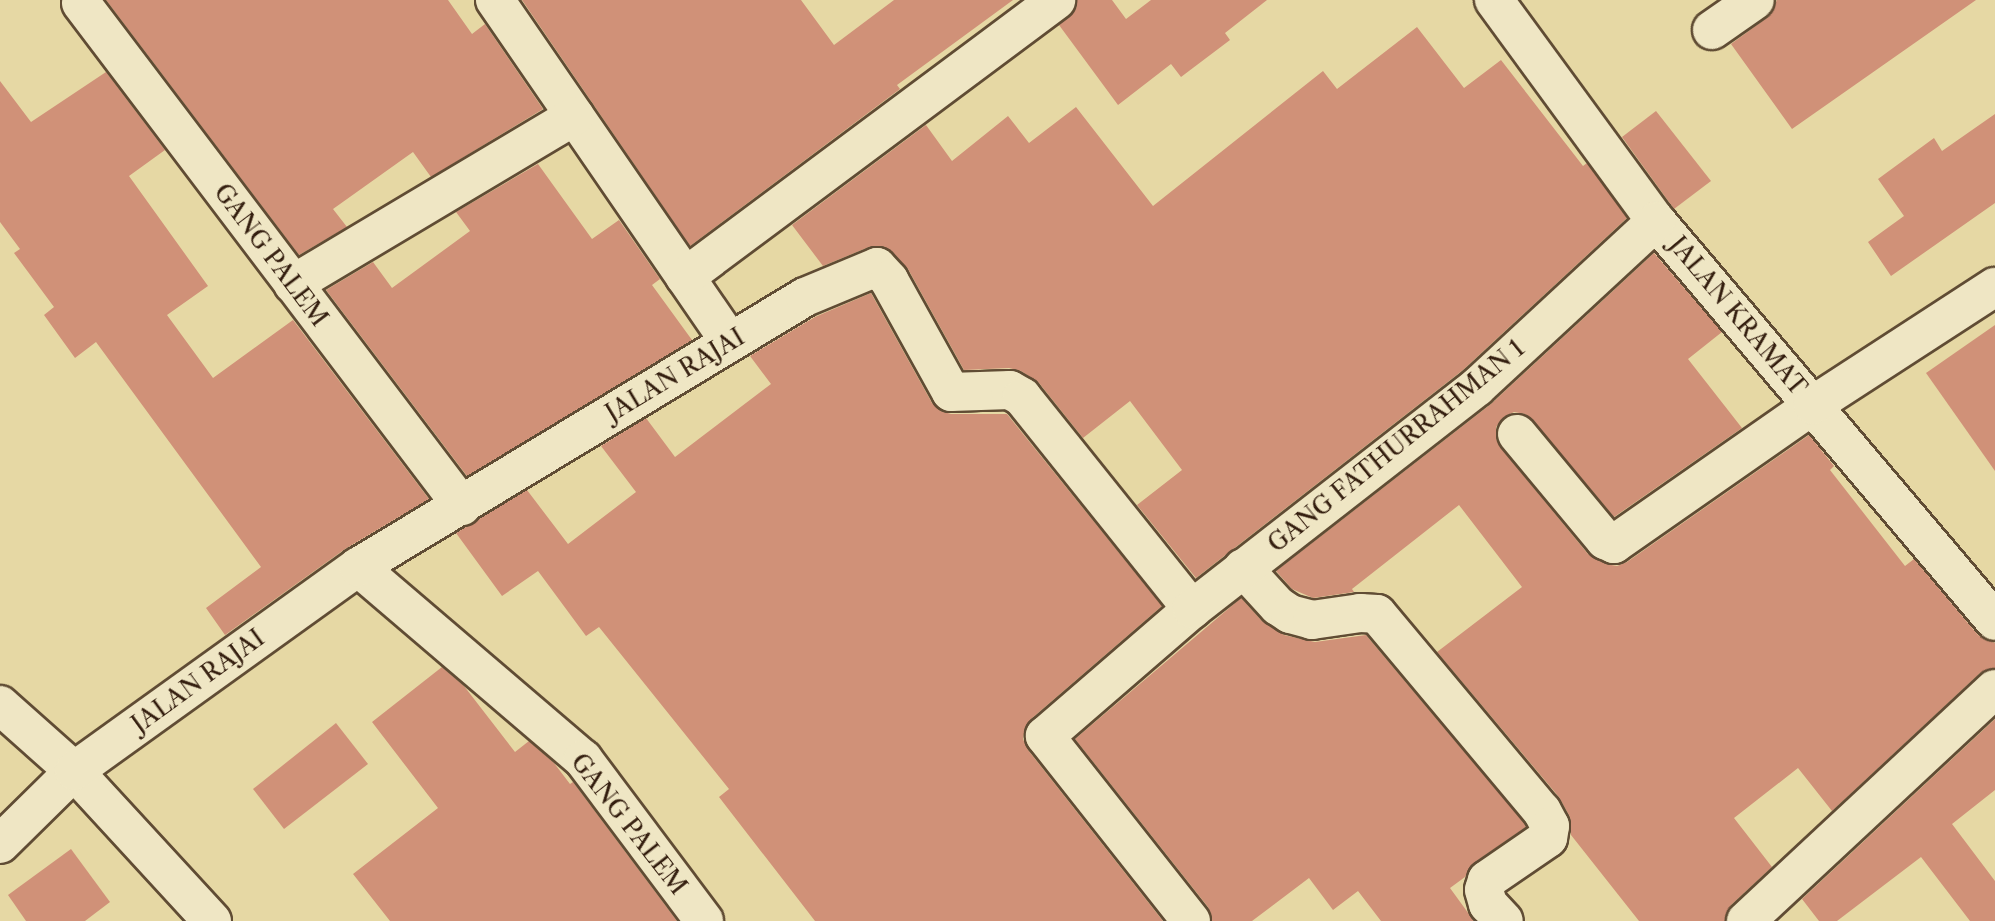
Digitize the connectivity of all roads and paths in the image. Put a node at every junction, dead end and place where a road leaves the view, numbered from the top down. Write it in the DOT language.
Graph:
graph roads {
  1 [pos="495,0"];
  2 [pos="1056,0"];
  3 [pos="1494,0"];
  4 [pos="1755,0"];
  5 [pos="80,3"];
  6 [pos="1712,30"];
  7 [pos="575,117"];
  8 [pos="1656,220"];
  9 [pos="685,277"];
  10 [pos="293,284"];
  11 [pos="1995,288"];
  12 [pos="729,341"];
  13 [pos="1813,405"];
  14 [pos="1517,434"];
  15 [pos="462,506"];
  16 [pos="358,566"];
  17 [pos="1243,568"];
  18 [pos="1192,609"];
  19 [pos="1995,621"];
  20 [pos="1995,689"];
  21 [pos="0,705"];
  22 [pos="74,771"];
  23 [pos="0,844"];
  24 [pos="212,921"];
  25 [pos="704,921"];
  26 [pos="1191,921"];
  27 [pos="1504,921"];
  28 [pos="1746,921"];
  1 -- 7 [label="street"];
  2 -- 9 [label="street"];
  3 -- 8 [label="street, JALAN KRAMAT"];
  4 -- 6 [label="street"];
  5 -- 10 [label="street, GANG PALEM"];
  7 -- 9 [label="street"];
  7 -- 10 [label="street"];
  8 -- 13 [label="street, JALAN KRAMAT"];
  8 -- 17 [label="street, GANG FATHURRAHMAN 1"];
  9 -- 12 [label="street"];
  10 -- 15 [label="street, GANG PALEM"];
  11 -- 13 [label="street"];
  12 -- 15 [label="street, JALAN RAJAI"];
  12 -- 18 [label="street, JALAN RAJAI"];
  13 -- 14 [label="street"];
  13 -- 19 [label="street, JALAN KRAMAT"];
  15 -- 16 [label="street, JALAN RAJAI"];
  16 -- 22 [label="street, JALAN RAJAI"];
  16 -- 25 [label="street, GANG PALEM"];
  17 -- 18 [label="street, GANG FATHURRAHMAN 1"];
  17 -- 27 [label="street"];
  18 -- 26 [label="street, GANG FATHURRAHMAN 1"];
  20 -- 28 [label="street"];
  21 -- 22 [label="street"];
  22 -- 23 [label="street, JALAN RAJAI"];
  22 -- 24 [label="street"];
}
